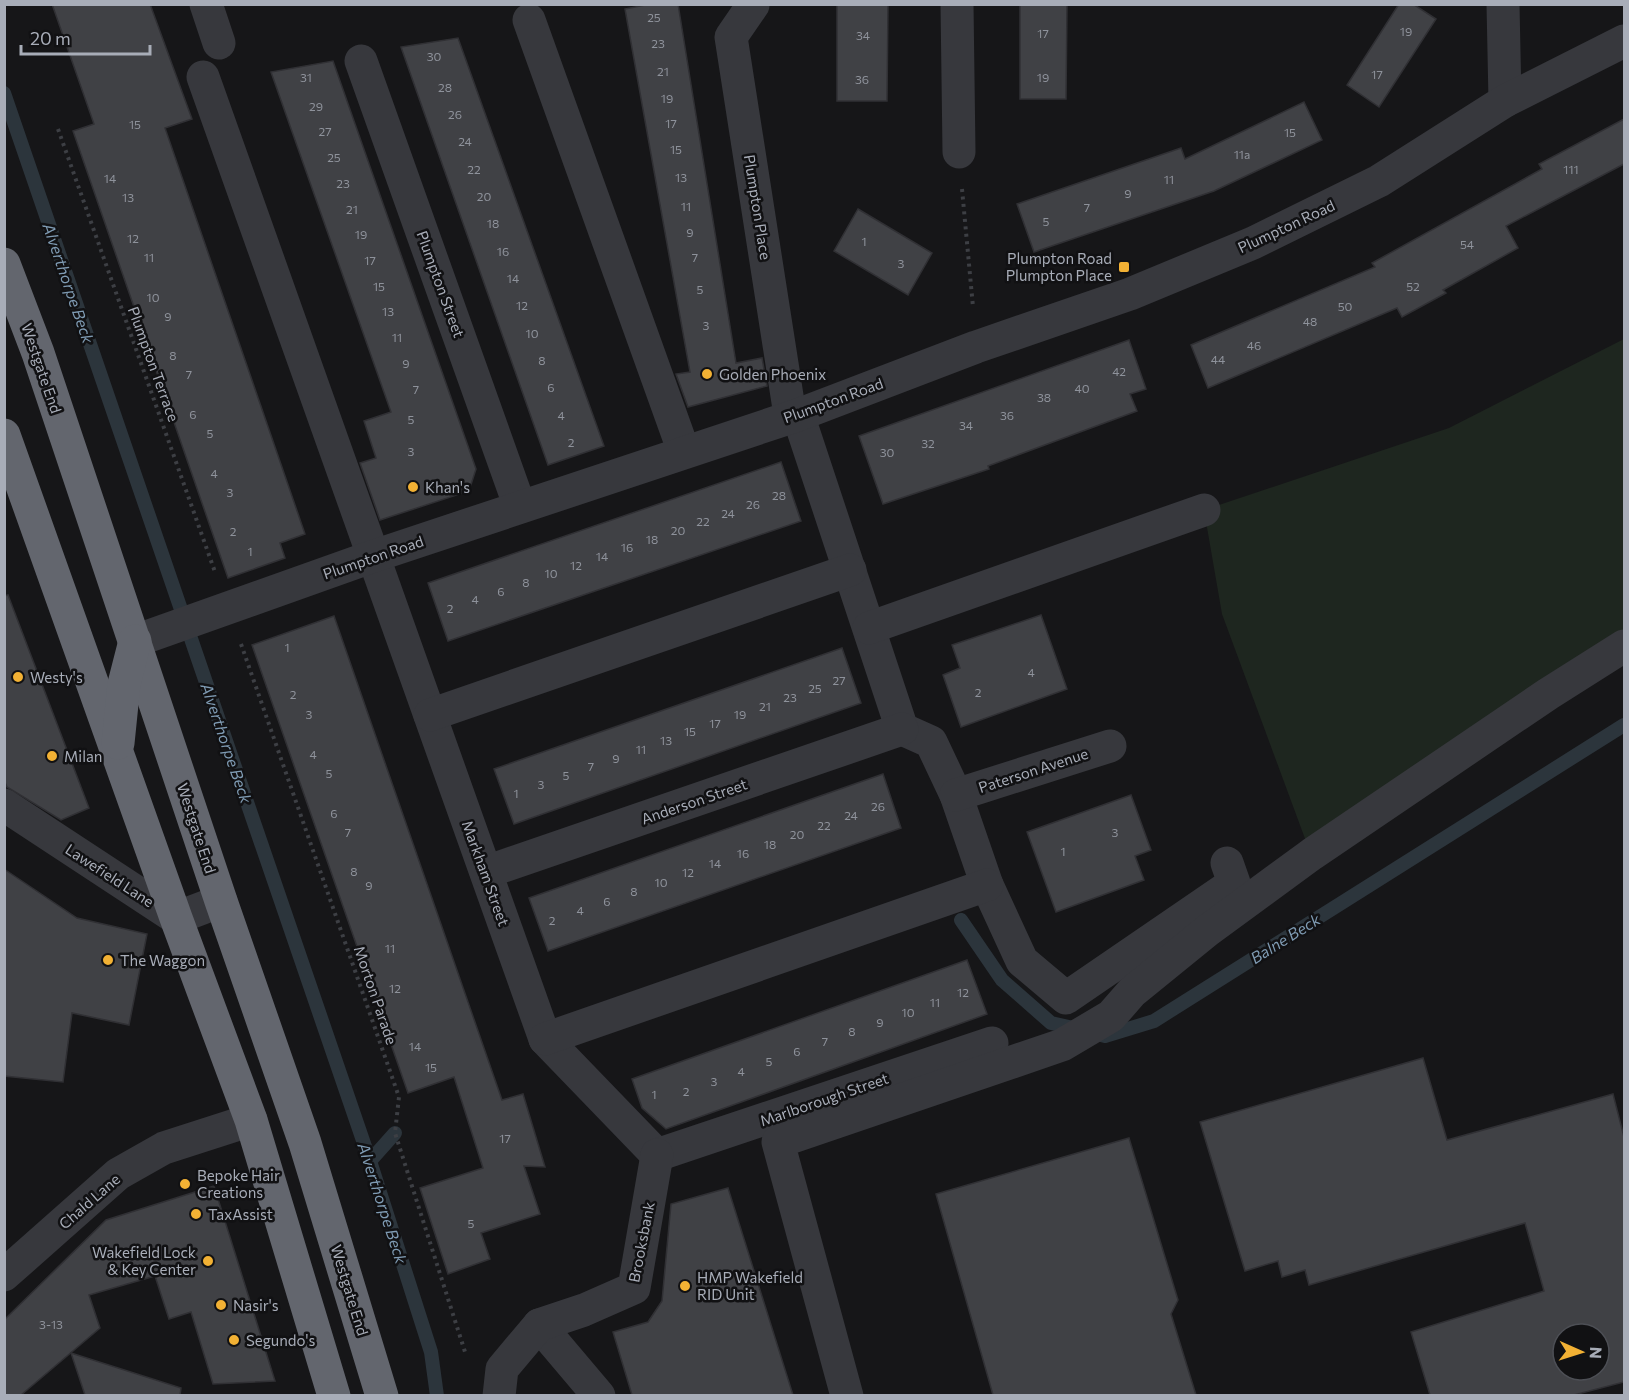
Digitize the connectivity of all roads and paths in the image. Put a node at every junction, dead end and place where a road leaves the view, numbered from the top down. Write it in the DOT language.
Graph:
graph roads {
  1 [pos="206,4"];
  2 [pos="957,4"];
  3 [pos="1503,4"];
  4 [pos="753,5"];
  5 [pos="529,20"];
  6 [pos="1624,41"];
  7 [pos="219,43"];
  8 [pos="361,61"];
  9 [pos="203,77"];
  10 [pos="1505,101"];
  11 [pos="58,129"];
  12 [pos="959,152"];
  13 [pos="4,264"];
  14 [pos="976,346"];
  15 [pos="794,415"];
  16 [pos="4,435"];
  17 [pos="684,452"];
  18 [pos="520,507"];
  19 [pos="1204,510"];
  20 [pos="374,556"];
  21 [pos="850,570"];
  22 [pos="228,606"];
  23 [pos="869,628"];
  24 [pos="141,639"];
  25 [pos="1624,646"];
  26 [pos="430,716"];
  27 [pos="902,729"];
  28 [pos="1110,746"];
  29 [pos="118,752"];
  30 [pos="956,795"];
  31 [pos="4,805"];
  32 [pos="1227,863"];
  33 [pos="486,872"];
  34 [pos="987,885"];
  35 [pos="221,901"];
  36 [pos="176,918"];
  37 [pos="545,1039"];
  38 [pos="992,1043"];
  39 [pos="251,1120"];
  40 [pos="657,1155"];
  41 [pos="4,1275"];
  42 [pos="539,1325"];
  43 [pos="469,1362"];
  44 [pos="334,1395"];
  45 [pos="382,1395"];
  46 [pos="499,1395"];
  47 [pos="599,1395"];
  48 [pos="847,1395"];
  1 -- 7 [label="street"];
  2 -- 12 [label="street"];
  3 -- 10 [label="street"];
  4 -- 15 [label="street, Plumpton Place"];
  5 -- 17 [label="street"];
  6 -- 10 [label="street, Plumpton Road"];
  8 -- 18 [label="street, Plumpton Street"];
  9 -- 20 [label="street, Markham Street"];
  10 -- 14 [label="street, Plumpton Road"];
  11 -- 22 [label="path, Plumpton Terrace"];
  12 -- 14 [label="path"];
  13 -- 24 [label="highway, Westgate End"];
  14 -- 15 [label="street, Plumpton Road"];
  15 -- 17 [label="street, Plumpton Road"];
  15 -- 21 [label="street, Plumpton Place"];
  16 -- 29 [label="highway"];
  17 -- 18 [label="street, Plumpton Road"];
  18 -- 20 [label="street, Plumpton Road"];
  19 -- 23 [label="street"];
  20 -- 22 [label="street, Plumpton Road"];
  20 -- 26 [label="street, Markham Street"];
  21 -- 23 [label="street, Plumpton Place"];
  21 -- 26 [label="street"];
  22 -- 24 [label="street, Plumpton Road"];
  22 -- 43 [label="path, Morton Parade"];
  23 -- 27 [label="street, Plumpton Place"];
  24 -- 29 [label="highway"];
  24 -- 35 [label="highway, Westgate End"];
  25 -- 48 [label="street"];
  26 -- 33 [label="street, Markham Street"];
  27 -- 30 [label="street"];
  27 -- 33 [label="street, Anderson Street"];
  28 -- 30 [label="street, Paterson Avenue"];
  29 -- 36 [label="highway"];
  30 -- 34 [label="street"];
  31 -- 36 [label="street, Lawefield Lane"];
  32 -- 34 [label="street"];
  33 -- 37 [label="street, Markham Street"];
  34 -- 37 [label="street"];
  35 -- 36 [label="street"];
  35 -- 45 [label="highway, Westgate End"];
  36 -- 39 [label="highway"];
  37 -- 40 [label="street, Markham Street"];
  38 -- 40 [label="street, Marlborough Street"];
  39 -- 41 [label="street, Chald Lane"];
  39 -- 44 [label="highway"];
  40 -- 42 [label="street, Brooksbank"];
  42 -- 46 [label="street"];
  42 -- 47 [label="street"];
}
